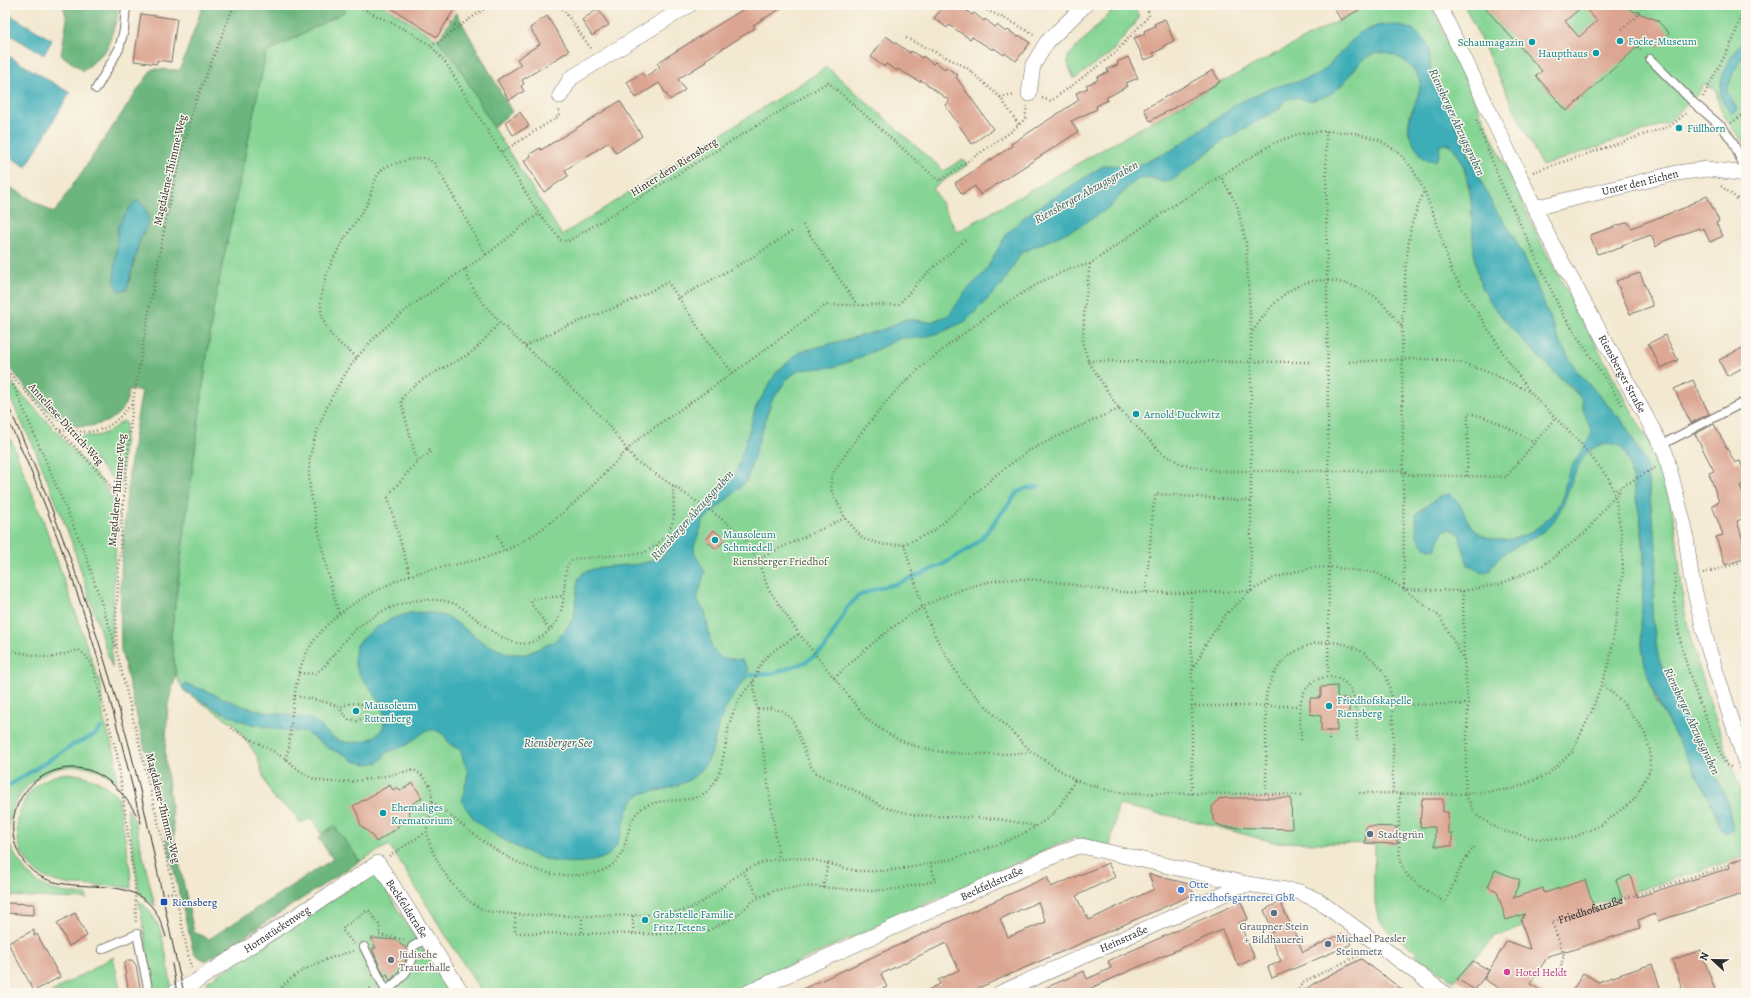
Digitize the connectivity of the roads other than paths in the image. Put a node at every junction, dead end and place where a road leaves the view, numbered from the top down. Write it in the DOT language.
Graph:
graph roads {
  1 [pos="126,5"];
  2 [pos="689,5"];
  3 [pos="1085,5"];
  4 [pos="1439,5"];
  5 [pos="1650,59"];
  6 [pos="96,89"];
  7 [pos="1028,94"];
  8 [pos="560,96"];
  9 [pos="1746,171"];
  10 [pos="1746,174"];
  11 [pos="1534,208"];
  12 [pos="1746,401"];
  13 [pos="1661,445"];
  14 [pos="1743,767"];
  15 [pos="378,863"];
  16 [pos="1247,884"];
  17 [pos="427,938"];
  18 [pos="364,948"];
  19 [pos="102,949"];
  20 [pos="149,993"];
  21 [pos="174,993"];
  22 [pos="462,993"];
  23 [pos="747,993"];
  24 [pos="1000,993"];
  25 [pos="1444,993"];
  1 -- 6 [label="lane"];
  2 -- 8 [label="street"];
  3 -- 7 [label="street"];
  4 -- 11 [label="street, Riensberger Straße"];
  5 -- 9 [label="lane"];
  10 -- 11 [label="street, Unter den Eichen"];
  11 -- 13 [label="street, Riensberger Straße"];
  12 -- 13 [label="lane"];
  13 -- 14 [label="street, Riensberger Straße"];
  15 -- 17 [label="street, Beckfeldstraße"];
  15 -- 21 [label="street, Hornstückenweg"];
  16 -- 23 [label="street, Beckfeldstraße"];
  16 -- 24 [label="street, Heinstraße"];
  16 -- 25 [label="street"];
  17 -- 18 [label="lane"];
  17 -- 22 [label="street, Beckfeldstraße"];
  19 -- 20 [label="lane"];
}
